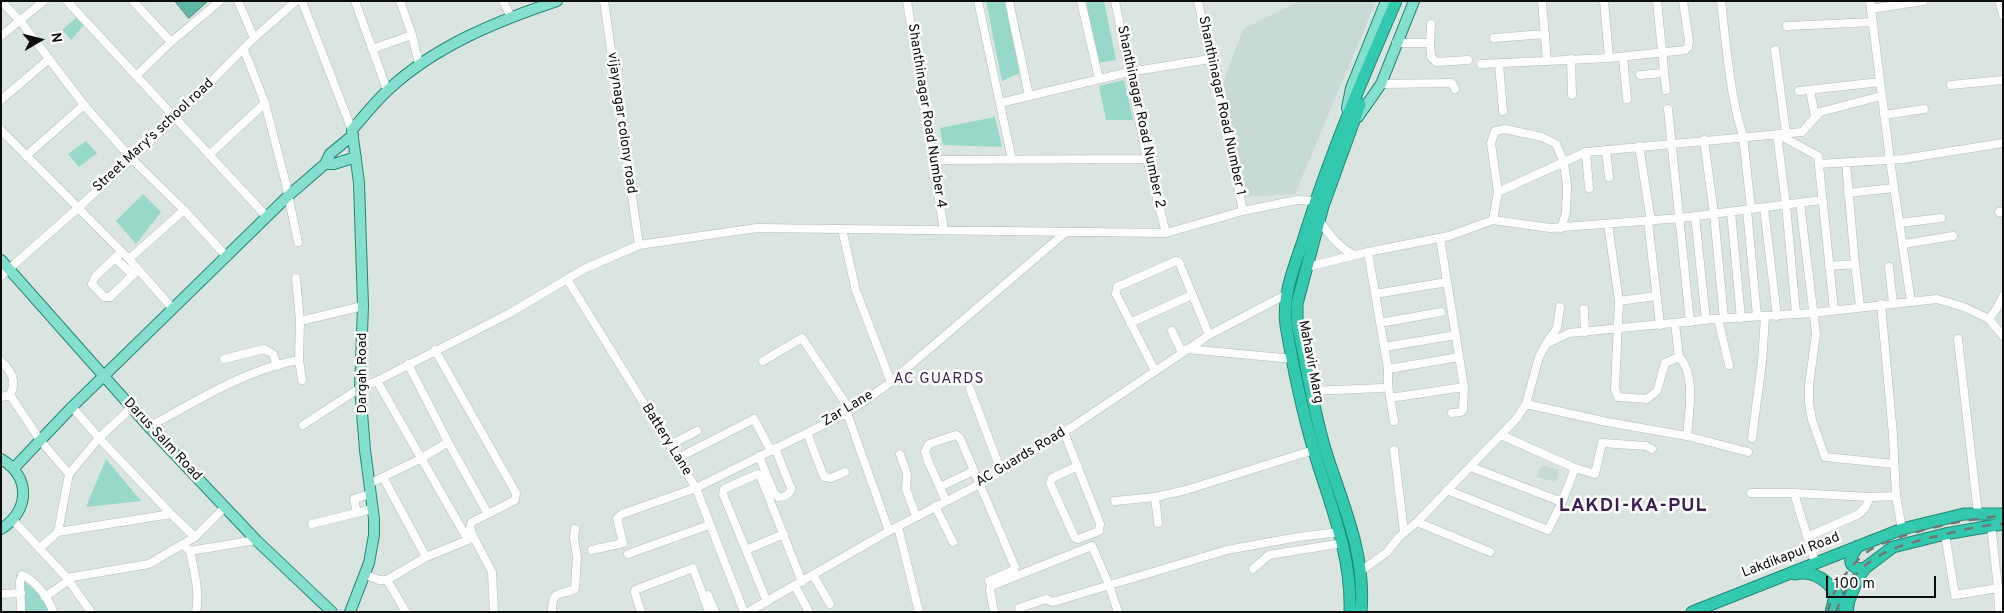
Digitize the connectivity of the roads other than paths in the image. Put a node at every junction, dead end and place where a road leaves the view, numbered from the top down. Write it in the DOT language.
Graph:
graph roads {
  1 [pos="1,1"];
  2 [pos="44,1"];
  3 [pos="68,1"];
  4 [pos="133,1"];
  5 [pos="220,1"];
  6 [pos="238,1"];
  7 [pos="296,1"];
  8 [pos="302,1"];
  9 [pos="366,1"];
  10 [pos="503,1"];
  11 [pos="557,1"];
  12 [pos="604,1"];
  13 [pos="908,1"];
  14 [pos="978,1"];
  15 [pos="1009,1"];
  16 [pos="1081,1"];
  17 [pos="1115,1"];
  18 [pos="1198,1"];
  19 [pos="1386,1"];
  20 [pos="1396,1"];
  21 [pos="1404,1"];
  22 [pos="1414,1"];
  23 [pos="1542,1"];
  24 [pos="1604,1"];
  25 [pos="1657,1"];
  26 [pos="1683,1"];
  27 [pos="1721,1"];
  28 [pos="1923,1"];
  29 [pos="1999,1"];
  30 [pos="401,2"];
  31 [pos="356,4"];
  32 [pos="1871,5"];
  33 [pos="2003,15"];
  34 [pos="511,17"];
  35 [pos="21,22"];
  36 [pos="1873,22"];
  37 [pos="1430,24"];
  38 [pos="1787,26"];
  39 [pos="1544,34"];
  40 [pos="412,35"];
  41 [pos="1,36"];
  42 [pos="254,38"];
  43 [pos="1494,38"];
  44 [pos="171,42"];
  45 [pos="1396,43"];
  46 [pos="1430,43"];
  47 [pos="372,49"];
  48 [pos="244,50"];
  49 [pos="1775,50"];
  50 [pos="1661,53"];
  51 [pos="1623,57"];
  52 [pos="1609,58"];
  53 [pos="49,59"];
  54 [pos="1210,59"];
  55 [pos="1570,59"];
  56 [pos="1468,60"];
  57 [pos="1547,61"];
  58 [pos="419,64"];
  59 [pos="1481,64"];
  60 [pos="1499,64"];
  61 [pos="1130,72"];
  62 [pos="1663,73"];
  63 [pos="1368,74"];
  64 [pos="1640,75"];
  65 [pos="136,76"];
  66 [pos="1099,79"];
  67 [pos="2003,80"];
  68 [pos="1880,82"];
  69 [pos="1380,84"];
  70 [pos="1951,85"];
  71 [pos="1455,89"];
  72 [pos="387,90"];
  73 [pos="1666,90"];
  74 [pos="1810,90"];
  75 [pos="1799,91"];
  76 [pos="1572,95"];
  77 [pos="1029,96"];
  78 [pos="1881,96"];
  79 [pos="1626,99"];
  80 [pos="1,100"];
  81 [pos="265,102"];
  82 [pos="1000,102"];
  83 [pos="84,105"];
  84 [pos="1668,109"];
  85 [pos="1924,109"];
  86 [pos="1503,111"];
  87 [pos="1884,115"];
  88 [pos="1815,117"];
  89 [pos="175,118"];
  90 [pos="1348,123"];
  91 [pos="1,130"];
  92 [pos="352,133"];
  93 [pos="1786,133"];
  94 [pos="1776,134"];
  95 [pos="1743,136"];
  96 [pos="1,140"];
  97 [pos="1704,140"];
  98 [pos="1671,143"];
  99 [pos="2003,143"];
  100 [pos="1639,146"];
  101 [pos="1606,150"];
  102 [pos="1586,152"];
  103 [pos="23,153"];
  104 [pos="209,155"];
  105 [pos="356,157"];
  106 [pos="131,158"];
  107 [pos="1147,159"];
  108 [pos="934,160"];
  109 [pos="1012,160"];
  110 [pos="1890,160"];
  111 [pos="1564,162"];
  112 [pos="1846,163"];
  113 [pos="325,164"];
  114 [pos="1819,164"];
  115 [pos="1610,177"];
  116 [pos="1589,188"];
  117 [pos="1894,188"];
  118 [pos="1498,192"];
  119 [pos="1848,193"];
  120 [pos="288,196"];
  121 [pos="1821,200"];
  122 [pos="1315,201"];
  123 [pos="1800,203"];
  124 [pos="1786,205"];
  125 [pos="78,208"];
  126 [pos="1764,208"];
  127 [pos="184,210"];
  128 [pos="1749,210"];
  129 [pos="1244,211"];
  130 [pos="1732,212"];
  131 [pos="1714,214"];
  132 [pos="1696,216"];
  133 [pos="267,217"];
  134 [pos="1681,218"];
  135 [pos="1941,218"];
  136 [pos="1319,220"];
  137 [pos="1493,220"];
  138 [pos="1649,221"];
  139 [pos="1900,223"];
  140 [pos="1608,224"];
  141 [pos="842,228"];
  142 [pos="1561,228"];
  143 [pos="944,230"];
  144 [pos="1066,232"];
  145 [pos="1166,233"];
  146 [pos="1953,236"];
  147 [pos="1440,238"];
  148 [pos="298,242"];
  149 [pos="1904,244"];
  150 [pos="639,245"];
  151 [pos="121,252"];
  152 [pos="1368,252"];
  153 [pos="1354,255"];
  154 [pos="227,256"];
  155 [pos="115,258"];
  156 [pos="1,260"];
  157 [pos="128,262"];
  158 [pos="1855,264"];
  159 [pos="1829,266"];
  160 [pos="10,267"];
  161 [pos="1307,267"];
  162 [pos="1889,267"];
  163 [pos="136,273"];
  164 [pos="1,276"];
  165 [pos="296,278"];
  166 [pos="567,279"];
  167 [pos="1447,282"];
  168 [pos="1287,294"];
  169 [pos="1375,294"];
  170 [pos="1192,295"];
  171 [pos="1656,296"];
  172 [pos="2003,296"];
  173 [pos="1619,301"];
  174 [pos="1912,302"];
  175 [pos="1893,303"];
  176 [pos="1881,304"];
  177 [pos="363,306"];
  178 [pos="1860,306"];
  179 [pos="1560,307"];
  180 [pos="2000,308"];
  181 [pos="173,309"];
  182 [pos="1584,309"];
  183 [pos="1834,310"];
  184 [pos="1440,312"];
  185 [pos="1814,313"];
  186 [pos="1796,314"];
  187 [pos="1761,316"];
  188 [pos="1777,316"];
  189 [pos="1741,318"];
  190 [pos="1721,319"];
  191 [pos="1989,319"];
  192 [pos="300,320"];
  193 [pos="1706,320"];
  194 [pos="1380,322"];
  195 [pos="1690,322"];
  196 [pos="1130,323"];
  197 [pos="1675,323"];
  198 [pos="1660,325"];
  199 [pos="1618,329"];
  200 [pos="1172,331"];
  201 [pos="1585,332"];
  202 [pos="1209,335"];
  203 [pos="1456,335"];
  204 [pos="2003,336"];
  205 [pos="1958,339"];
  206 [pos="1546,344"];
  207 [pos="1384,346"];
  208 [pos="435,350"];
  209 [pos="1184,351"];
  210 [pos="1459,356"];
  211 [pos="1679,357"];
  212 [pos="224,359"];
  213 [pos="1293,359"];
  214 [pos="299,360"];
  215 [pos="1,361"];
  216 [pos="763,361"];
  217 [pos="408,364"];
  218 [pos="1728,365"];
  219 [pos="277,366"];
  220 [pos="1388,369"];
  221 [pos="1155,371"];
  222 [pos="103,377"];
  223 [pos="302,380"];
  224 [pos="377,381"];
  225 [pos="891,382"];
  226 [pos="1464,387"];
  227 [pos="360,388"];
  228 [pos="1382,388"];
  229 [pos="970,389"];
  230 [pos="1312,391"];
  231 [pos="10,395"];
  232 [pos="1,397"];
  233 [pos="1390,398"];
  234 [pos="1526,404"];
  235 [pos="72,408"];
  236 [pos="131,408"];
  237 [pos="849,411"];
  238 [pos="1452,413"];
  239 [pos="1394,421"];
  240 [pos="303,425"];
  241 [pos="149,427"];
  242 [pos="1314,428"];
  243 [pos="697,431"];
  244 [pos="1064,432"];
  245 [pos="807,433"];
  246 [pos="1501,435"];
  247 [pos="1687,436"];
  248 [pos="99,438"];
  249 [pos="1752,438"];
  250 [pos="40,440"];
  251 [pos="448,442"];
  252 [pos="670,445"];
  253 [pos="1652,449"];
  254 [pos="773,450"];
  255 [pos="1314,450"];
  256 [pos="1394,450"];
  257 [pos="1748,452"];
  258 [pos="900,454"];
  259 [pos="759,456"];
  260 [pos="1,458"];
  261 [pos="422,458"];
  262 [pos="678,458"];
  263 [pos="1894,464"];
  264 [pos="1078,466"];
  265 [pos="1471,467"];
  266 [pos="14,468"];
  267 [pos="1575,468"];
  268 [pos="973,471"];
  269 [pos="1001,471"];
  270 [pos="845,472"];
  271 [pos="69,474"];
  272 [pos="383,477"];
  273 [pos="978,484"];
  274 [pos="940,487"];
  275 [pos="696,488"];
  276 [pos="370,489"];
  277 [pos="1447,490"];
  278 [pos="1751,493"];
  279 [pos="1794,493"];
  280 [pos="1896,496"];
  281 [pos="1155,497"];
  282 [pos="1870,497"];
  283 [pos="946,501"];
  284 [pos="1116,501"];
  285 [pos="1562,502"];
  286 [pos="935,506"];
  287 [pos="225,507"];
  288 [pos="372,509"];
  289 [pos="357,513"];
  290 [pos="171,514"];
  291 [pos="488,514"];
  292 [pos="1978,514"];
  293 [pos="2003,514"];
  294 [pos="916,516"];
  295 [pos="13,520"];
  296 [pos="1416,522"];
  297 [pos="1158,523"];
  298 [pos="312,524"];
  299 [pos="1997,524"];
  300 [pos="709,525"];
  301 [pos="898,527"];
  302 [pos="1,529"];
  303 [pos="576,529"];
  304 [pos="1902,529"];
  305 [pos="889,531"];
  306 [pos="58,532"];
  307 [pos="1404,532"];
  308 [pos="784,534"];
  309 [pos="1945,534"];
  310 [pos="195,537"];
  311 [pos="1342,537"];
  312 [pos="1806,537"];
  313 [pos="471,538"];
  314 [pos="256,540"];
  315 [pos="953,542"];
  316 [pos="183,545"];
  317 [pos="1858,546"];
  318 [pos="40,548"];
  319 [pos="592,550"];
  320 [pos="746,550"];
  321 [pos="190,551"];
  322 [pos="1490,552"];
  323 [pos="628,554"];
  324 [pos="426,557"];
  325 [pos="1252,559"];
  326 [pos="1814,562"];
  327 [pos="1865,568"];
  328 [pos="699,571"];
  329 [pos="1361,571"];
  330 [pos="366,575"];
  331 [pos="813,575"];
  332 [pos="1788,575"];
  333 [pos="68,579"];
  334 [pos="387,580"];
  335 [pos="989,581"];
  336 [pos="802,582"];
  337 [pos="1109,585"];
  338 [pos="795,586"];
  339 [pos="1998,588"];
  340 [pos="1836,592"];
  341 [pos="21,593"];
  342 [pos="1,594"];
  343 [pos="45,597"];
  344 [pos="767,602"];
  345 [pos="830,604"];
  346 [pos="1019,608"];
  347 [pos="492,611"];
  348 [pos="21,612"];
  349 [pos="53,612"];
  350 [pos="91,612"];
  351 [pos="196,612"];
  352 [pos="332,612"];
  353 [pos="350,612"];
  354 [pos="406,612"];
  355 [pos="552,612"];
  356 [pos="641,612"];
  357 [pos="709,612"];
  358 [pos="715,612"];
  359 [pos="746,612"];
  360 [pos="809,612"];
  361 [pos="919,612"];
  362 [pos="994,612"];
  363 [pos="1118,612"];
  364 [pos="1350,612"];
  365 [pos="1361,612"];
  366 [pos="1692,612"];
  367 [pos="1832,612"];
  368 [pos="1847,612"];
  369 [pos="1999,612"];
  1 -- 35 [label="street"];
  2 -- 35 [label="street"];
  3 -- 65 [label="street"];
  4 -- 44 [label="street"];
  5 -- 44 [label="street"];
  6 -- 42 [label="street"];
  7 -- 42 [label="street, Street Mary's school road"];
  8 -- 92 [label="street"];
  9 -- 31 [label="street"];
  10 -- 34 [label="street"];
  11 -- 34 [label="main road"];
  12 -- 150 [label="street, vijaynagar colony road"];
  13 -- 108 [label="street, Shanthinagar Road Number 4"];
  14 -- 82 [label="street"];
  15 -- 77 [label="street"];
  16 -- 66 [label="street"];
  17 -- 61 [label="street, Shanthinagar Road Number 2"];
  18 -- 54 [label="street, Shanthinagar Road Number 1"];
  19 -- 90 [label="main road"];
  20 -- 63 [label="highway"];
  21 -- 63 [label="highway"];
  22 -- 45 [label="main road"];
  23 -- 39 [label="street"];
  24 -- 52 [label="street"];
  25 -- 50 [label="street"];
  26 -- 50 [label="street"];
  27 -- 95 [label="street"];
  28 -- 32 [label="street"];
  29 -- 33 [label="street"];
  30 -- 40 [label="street"];
  31 -- 47 [label="street"];
  32 -- 36 [label="street"];
  34 -- 58 [label="main road"];
  35 -- 41 [label="street"];
  35 -- 53 [label="street"];
  36 -- 38 [label="street"];
  36 -- 68 [label="street"];
  37 -- 46 [label="street"];
  39 -- 43 [label="street"];
  39 -- 57 [label="street"];
  40 -- 47 [label="street"];
  40 -- 58 [label="street"];
  42 -- 48 [label="street, Street Mary's school road"];
  44 -- 65 [label="street"];
  45 -- 46 [label="street"];
  45 -- 69 [label="main road"];
  46 -- 56 [label="street"];
  47 -- 72 [label="street"];
  48 -- 81 [label="street"];
  48 -- 89 [label="street, Street Mary's school road"];
  49 -- 93 [label="street"];
  50 -- 51 [label="street"];
  50 -- 62 [label="street"];
  51 -- 52 [label="street"];
  51 -- 79 [label="street"];
  52 -- 55 [label="street"];
  53 -- 80 [label="street"];
  53 -- 83 [label="street"];
  54 -- 61 [label="street"];
  54 -- 129 [label="street, Shanthinagar Road Number 1"];
  55 -- 57 [label="street"];
  55 -- 76 [label="street"];
  57 -- 60 [label="street"];
  58 -- 72 [label="main road"];
  59 -- 60 [label="street"];
  60 -- 86 [label="street"];
  61 -- 66 [label="street"];
  61 -- 107 [label="street, Shanthinagar Road Number 2"];
  62 -- 64 [label="street"];
  62 -- 73 [label="street"];
  63 -- 90 [label="highway"];
  65 -- 89 [label="street"];
  66 -- 77 [label="street"];
  67 -- 70 [label="street"];
  68 -- 74 [label="street"];
  68 -- 78 [label="street"];
  69 -- 71 [label="street"];
  69 -- 90 [label="main road"];
  72 -- 92 [label="main road"];
  74 -- 75 [label="street"];
  74 -- 88 [label="street"];
  77 -- 82 [label="street"];
  78 -- 87 [label="street"];
  78 -- 88 [label="street"];
  81 -- 104 [label="street"];
  81 -- 120 [label="street"];
  82 -- 109 [label="street"];
  83 -- 103 [label="street"];
  83 -- 106 [label="street"];
  84 -- 98 [label="street"];
  85 -- 87 [label="street"];
  87 -- 110 [label="street"];
  88 -- 93 [label="street"];
  89 -- 104 [label="street"];
  89 -- 106 [label="street, Street Mary's school road"];
  90 -- 122 [label="highway, Mahavir Marg"];
  90 -- 136 [label="highway, Mahavir Marg"];
  91 -- 103 [label="street"];
  92 -- 105 [label="main road, Dargah Road"];
  92 -- 113 [label="main road"];
  93 -- 94 [label="street"];
  94 -- 95 [label="street"];
  94 -- 114 [label="street"];
  94 -- 124 [label="street"];
  95 -- 97 [label="street"];
  95 -- 128 [label="street"];
  96 -- 103 [label="street"];
  97 -- 98 [label="street"];
  97 -- 131 [label="street"];
  98 -- 100 [label="street"];
  98 -- 134 [label="street"];
  99 -- 110 [label="street"];
  100 -- 101 [label="street"];
  100 -- 138 [label="street"];
  101 -- 102 [label="street"];
  101 -- 115 [label="street"];
  102 -- 111 [label="street"];
  102 -- 116 [label="street"];
  103 -- 125 [label="street"];
  104 -- 133 [label="street"];
  105 -- 113 [label="main road"];
  105 -- 177 [label="main road, Dargah Road"];
  106 -- 125 [label="street, Street Mary's school road"];
  106 -- 127 [label="street"];
  107 -- 109 [label="street"];
  107 -- 145 [label="street, Shanthinagar Road Number 2"];
  108 -- 109 [label="street"];
  108 -- 143 [label="street, Shanthinagar Road Number 4"];
  110 -- 112 [label="street"];
  110 -- 117 [label="street"];
  111 -- 118 [label="street"];
  111 -- 118 [label="street"];
  111 -- 142 [label="street"];
  112 -- 114 [label="street"];
  112 -- 119 [label="street"];
  113 -- 120 [label="main road"];
  114 -- 121 [label="street"];
  117 -- 119 [label="street"];
  117 -- 139 [label="street"];
  118 -- 137 [label="street"];
  119 -- 158 [label="street"];
  120 -- 133 [label="main road"];
  120 -- 148 [label="street"];
  121 -- 123 [label="street"];
  121 -- 159 [label="street"];
  122 -- 129 [label="street"];
  122 -- 168 [label="highway, Mahavir Marg"];
  123 -- 124 [label="street"];
  123 -- 185 [label="street"];
  124 -- 126 [label="street"];
  124 -- 186 [label="street"];
  125 -- 151 [label="street"];
  125 -- 160 [label="street, Street Mary's school road"];
  126 -- 128 [label="street"];
  126 -- 188 [label="street"];
  127 -- 154 [label="street"];
  127 -- 157 [label="street"];
  128 -- 130 [label="street"];
  128 -- 187 [label="street"];
  129 -- 145 [label="street"];
  130 -- 131 [label="street"];
  130 -- 189 [label="street"];
  131 -- 132 [label="street"];
  131 -- 190 [label="street"];
  132 -- 134 [label="street"];
  132 -- 193 [label="street"];
  133 -- 154 [label="main road"];
  134 -- 138 [label="street"];
  134 -- 195 [label="street"];
  135 -- 139 [label="street"];
  136 -- 153 [label="street"];
  136 -- 161 [label="highway, Mahavir Marg"];
  137 -- 142 [label="street"];
  137 -- 147 [label="street"];
  138 -- 140 [label="street"];
  138 -- 171 [label="street"];
  139 -- 149 [label="street"];
  140 -- 142 [label="street"];
  140 -- 173 [label="street"];
  141 -- 143 [label="street"];
  141 -- 150 [label="street"];
  141 -- 225 [label="street"];
  143 -- 144 [label="street"];
  144 -- 145 [label="street"];
  144 -- 225 [label="street, Zar Lane"];
  146 -- 149 [label="street"];
  147 -- 152 [label="street"];
  147 -- 167 [label="street"];
  149 -- 174 [label="street"];
  150 -- 166 [label="street"];
  151 -- 155 [label="street"];
  151 -- 157 [label="street"];
  152 -- 153 [label="street"];
  152 -- 169 [label="street"];
  153 -- 161 [label="street"];
  154 -- 181 [label="main road"];
  155 -- 157 [label="street"];
  155 -- 163 [label="street"];
  156 -- 160 [label="main road, Darus Salm Road"];
  157 -- 163 [label="street"];
  158 -- 159 [label="street"];
  158 -- 178 [label="street"];
  159 -- 183 [label="street"];
  160 -- 164 [label="street, Street Mary's school road"];
  160 -- 222 [label="main road, Darus Salm Road"];
  161 -- 230 [label="highway, Mahavir Marg"];
  162 -- 175 [label="street"];
  163 -- 181 [label="street"];
  165 -- 192 [label="street"];
  166 -- 208 [label="street"];
  166 -- 252 [label="street, Battery Lane"];
  167 -- 169 [label="street"];
  167 -- 203 [label="street"];
  168 -- 202 [label="street, AC Guards Road"];
  168 -- 213 [label="highway, Mahavir Marg"];
  169 -- 194 [label="street"];
  170 -- 196 [label="street"];
  170 -- 196 [label="street"];
  170 -- 202 [label="street"];
  171 -- 173 [label="street"];
  171 -- 198 [label="street"];
  172 -- 180 [label="street"];
  173 -- 199 [label="street"];
  174 -- 175 [label="street"];
  174 -- 191 [label="street"];
  175 -- 176 [label="street"];
  176 -- 178 [label="street"];
  176 -- 263 [label="street"];
  177 -- 192 [label="street"];
  177 -- 227 [label="main road, Dargah Road"];
  178 -- 183 [label="street"];
  179 -- 206 [label="street"];
  180 -- 191 [label="street"];
  181 -- 222 [label="main road"];
  182 -- 201 [label="street"];
  183 -- 185 [label="street"];
  184 -- 194 [label="street"];
  185 -- 186 [label="street"];
  185 -- 263 [label="street"];
  186 -- 188 [label="street"];
  187 -- 188 [label="street"];
  187 -- 189 [label="street"];
  187 -- 249 [label="street"];
  189 -- 190 [label="street"];
  190 -- 193 [label="street"];
  190 -- 218 [label="street"];
  191 -- 204 [label="street"];
  192 -- 214 [label="street"];
  193 -- 195 [label="street"];
  194 -- 207 [label="street"];
  195 -- 197 [label="street"];
  196 -- 221 [label="street"];
  197 -- 198 [label="street"];
  197 -- 211 [label="street"];
  198 -- 199 [label="street"];
  199 -- 201 [label="street"];
  199 -- 211 [label="street"];
  200 -- 209 [label="street"];
  201 -- 206 [label="street"];
  202 -- 209 [label="street, AC Guards Road"];
  203 -- 207 [label="street"];
  203 -- 210 [label="street"];
  205 -- 292 [label="street"];
  206 -- 234 [label="street"];
  207 -- 220 [label="street"];
  208 -- 217 [label="street"];
  208 -- 291 [label="street"];
  209 -- 213 [label="street"];
  209 -- 221 [label="street, AC Guards Road"];
  210 -- 220 [label="street"];
  210 -- 226 [label="street"];
  211 -- 247 [label="street"];
  212 -- 219 [label="street"];
  213 -- 242 [label="highway, Mahavir Marg"];
  214 -- 219 [label="street"];
  214 -- 223 [label="street"];
  215 -- 231 [label="street"];
  216 -- 237 [label="street"];
  217 -- 224 [label="street"];
  217 -- 251 [label="street"];
  219 -- 241 [label="street"];
  220 -- 233 [label="street"];
  221 -- 244 [label="street, AC Guards Road"];
  222 -- 235 [label="main road"];
  222 -- 236 [label="main road, Darus Salm Road"];
  224 -- 227 [label="street"];
  224 -- 261 [label="street"];
  225 -- 237 [label="street, Zar Lane"];
  226 -- 233 [label="street"];
  226 -- 238 [label="street"];
  227 -- 240 [label="street"];
  227 -- 276 [label="main road, Dargah Road"];
  228 -- 230 [label="street"];
  229 -- 269 [label="street"];
  230 -- 242 [label="highway, Mahavir Marg"];
  231 -- 232 [label="street"];
  231 -- 250 [label="street"];
  233 -- 239 [label="street"];
  234 -- 246 [label="street"];
  234 -- 247 [label="street"];
  235 -- 248 [label="street"];
  235 -- 250 [label="main road"];
  236 -- 241 [label="main road, Darus Salm Road"];
  236 -- 248 [label="street"];
  237 -- 245 [label="street, Zar Lane"];
  237 -- 305 [label="street"];
  241 -- 287 [label="main road, Darus Salm Road"];
  242 -- 255 [label="highway, Mahavir Marg"];
  242 -- 329 [label="highway, Mahavir Marg"];
  243 -- 252 [label="street"];
  244 -- 264 [label="street"];
  244 -- 269 [label="street, AC Guards Road"];
  245 -- 254 [label="street, Zar Lane"];
  245 -- 270 [label="street"];
  246 -- 265 [label="street"];
  246 -- 267 [label="street"];
  247 -- 257 [label="street"];
  248 -- 271 [label="street"];
  248 -- 290 [label="street"];
  250 -- 266 [label="main road"];
  250 -- 271 [label="street"];
  251 -- 261 [label="street"];
  251 -- 291 [label="street"];
  252 -- 262 [label="street, Battery Lane"];
  253 -- 267 [label="street"];
  254 -- 259 [label="street, Zar Lane"];
  254 -- 259 [label="street"];
  254 -- 262 [label="street"];
  255 -- 281 [label="street"];
  255 -- 311 [label="highway, Mahavir Marg"];
  256 -- 307 [label="street"];
  258 -- 294 [label="street"];
  259 -- 275 [label="street, Zar Lane"];
  260 -- 266 [label="main road"];
  261 -- 272 [label="street"];
  261 -- 313 [label="street"];
  262 -- 275 [label="street, Battery Lane"];
  263 -- 280 [label="street"];
  264 -- 264 [label="street"];
  265 -- 277 [label="street"];
  265 -- 285 [label="street"];
  266 -- 295 [label="main road"];
  267 -- 285 [label="street"];
  268 -- 273 [label="street"];
  268 -- 274 [label="street"];
  268 -- 274 [label="street"];
  269 -- 273 [label="street, AC Guards Road"];
  271 -- 306 [label="street"];
  272 -- 276 [label="street"];
  272 -- 324 [label="street"];
  273 -- 283 [label="street, AC Guards Road"];
  273 -- 335 [label="street"];
  274 -- 283 [label="street"];
  275 -- 300 [label="street, Battery Lane"];
  275 -- 319 [label="street, Zar Lane"];
  276 -- 288 [label="main road, Dargah Road"];
  276 -- 289 [label="street"];
  277 -- 285 [label="street"];
  277 -- 296 [label="street"];
  278 -- 279 [label="street"];
  279 -- 282 [label="street"];
  279 -- 312 [label="street"];
  280 -- 282 [label="street"];
  280 -- 304 [label="street"];
  281 -- 284 [label="street"];
  281 -- 297 [label="street"];
  282 -- 312 [label="street"];
  283 -- 286 [label="street, AC Guards Road"];
  286 -- 294 [label="street, AC Guards Road"];
  286 -- 315 [label="street"];
  287 -- 310 [label="street"];
  287 -- 314 [label="main road, Darus Salm Road"];
  288 -- 289 [label="street"];
  288 -- 330 [label="main road, Dargah Road"];
  289 -- 298 [label="street"];
  290 -- 306 [label="street"];
  290 -- 310 [label="street"];
  291 -- 313 [label="street"];
  292 -- 293 [label="highway, Lakdikapul Road"];
  292 -- 304 [label="highway, Lakdikapul Road"];
  294 -- 301 [label="street, AC Guards Road"];
  295 -- 302 [label="main road"];
  295 -- 318 [label="street"];
  296 -- 307 [label="street"];
  296 -- 322 [label="street"];
  299 -- 309 [label="highway"];
  299 -- 339 [label="street"];
  300 -- 323 [label="street"];
  300 -- 359 [label="street, Battery Lane"];
  301 -- 305 [label="street, AC Guards Road"];
  301 -- 361 [label="street"];
  303 -- 355 [label="street"];
  304 -- 317 [label="highway, Lakdikapul Road"];
  305 -- 331 [label="street, AC Guards Road"];
  306 -- 318 [label="street"];
  307 -- 329 [label="street"];
  308 -- 320 [label="street"];
  308 -- 320 [label="street"];
  308 -- 336 [label="street"];
  309 -- 327 [label="highway"];
  309 -- 339 [label="street"];
  310 -- 316 [label="street"];
  311 -- 325 [label="street"];
  311 -- 337 [label="street"];
  311 -- 364 [label="highway, Mahavir Marg"];
  312 -- 326 [label="street"];
  313 -- 324 [label="street"];
  313 -- 347 [label="street"];
  314 -- 321 [label="street"];
  314 -- 352 [label="main road, Darus Salm Road"];
  316 -- 321 [label="street"];
  316 -- 333 [label="street"];
  317 -- 326 [label="highway, Lakdikapul Road"];
  317 -- 327 [label="highway"];
  318 -- 333 [label="street"];
  320 -- 344 [label="street"];
  321 -- 351 [label="street"];
  324 -- 334 [label="street"];
  326 -- 332 [label="highway, Lakdikapul Road"];
  327 -- 368 [label="highway"];
  328 -- 358 [label="street"];
  329 -- 365 [label="highway, Mahavir Marg"];
  330 -- 334 [label="street"];
  330 -- 353 [label="main road, Dargah Road"];
  331 -- 336 [label="street, AC Guards Road"];
  331 -- 345 [label="street"];
  332 -- 340 [label="highway"];
  332 -- 366 [label="highway, Lakdikapul Road"];
  333 -- 343 [label="street"];
  333 -- 350 [label="street"];
  334 -- 354 [label="street"];
  336 -- 338 [label="street, AC Guards Road"];
  337 -- 346 [label="street"];
  337 -- 362 [label="street"];
  337 -- 363 [label="street"];
  338 -- 344 [label="street, AC Guards Road"];
  338 -- 360 [label="street"];
  339 -- 369 [label="street"];
  340 -- 367 [label="highway"];
  340 -- 368 [label="highway"];
  341 -- 342 [label="street"];
  341 -- 343 [label="street"];
  341 -- 348 [label="street"];
  343 -- 349 [label="street"];
  344 -- 359 [label="street, AC Guards Road"];
  356 -- 357 [label="street"];
}
